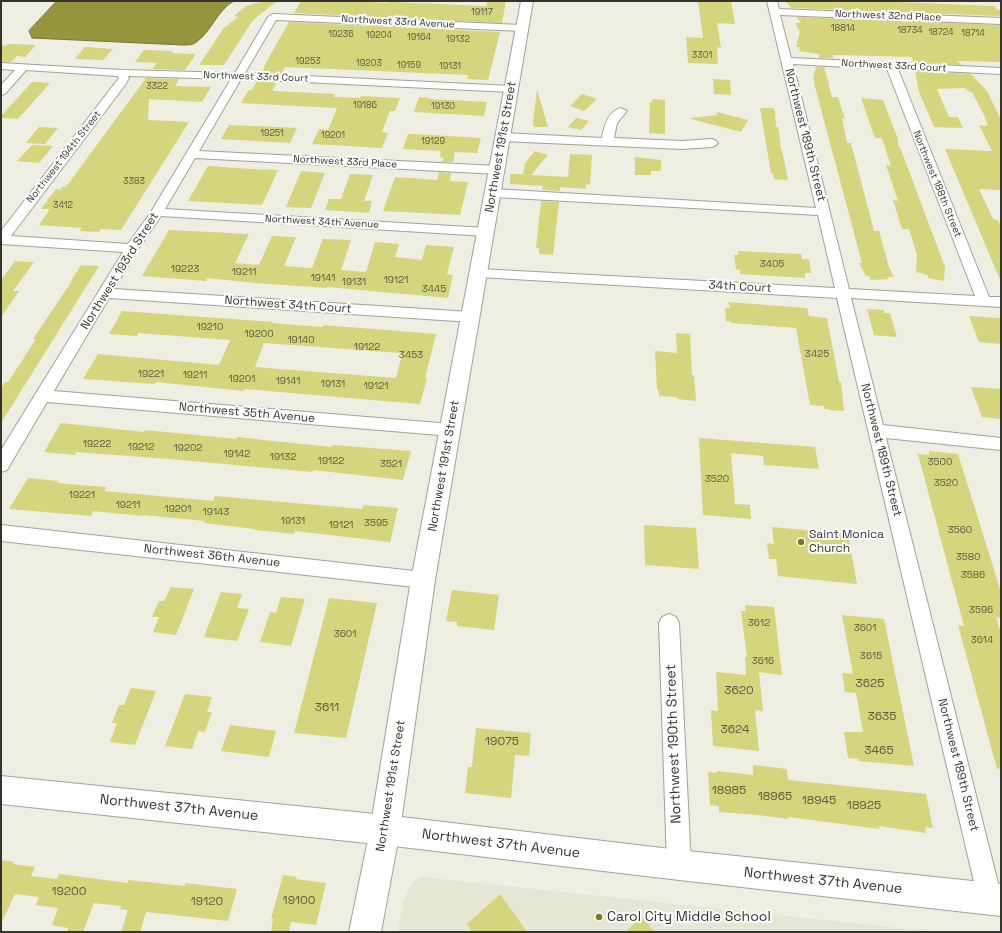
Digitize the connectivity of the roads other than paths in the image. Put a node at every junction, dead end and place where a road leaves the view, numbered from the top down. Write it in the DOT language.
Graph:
graph roads {
  1 [pos="527,1"];
  2 [pos="773,6"];
  3 [pos="273,17"];
  4 [pos="1001,21"];
  5 [pos="522,28"];
  6 [pos="786,61"];
  7 [pos="1,66"];
  8 [pos="890,66"];
  9 [pos="24,67"];
  10 [pos="121,73"];
  11 [pos="999,74"];
  12 [pos="238,76"];
  13 [pos="511,88"];
  14 [pos="1,92"];
  15 [pos="621,111"];
  16 [pos="502,137"];
  17 [pos="607,142"];
  18 [pos="712,143"];
  19 [pos="192,154"];
  20 [pos="498,170"];
  21 [pos="494,193"];
  22 [pos="157,212"];
  23 [pos="824,212"];
  24 [pos="486,232"];
  25 [pos="1,239"];
  26 [pos="132,248"];
  27 [pos="479,273"];
  28 [pos="105,293"];
  29 [pos="844,293"];
  30 [pos="984,301"];
  31 [pos="1001,302"];
  32 [pos="471,317"];
  33 [pos="43,396"];
  34 [pos="451,430"];
  35 [pos="876,431"];
  36 [pos="1001,444"];
  37 [pos="1,465"];
  38 [pos="1,533"];
  39 [pos="423,580"];
  40 [pos="669,623"];
  41 [pos="1,790"];
  42 [pos="385,830"];
  43 [pos="679,865"];
  44 [pos="996,900"];
  45 [pos="365,932"];
  1 -- 5 [label="street, Northwest 191st Street"];
  2 -- 4 [label="street, Northwest 32nd Place"];
  2 -- 6 [label="street, Northwest 189th Street"];
  3 -- 5 [label="street, Northwest 33rd Avenue"];
  3 -- 12 [label="street, Northwest 193rd Street"];
  5 -- 13 [label="street, Northwest 191st Street"];
  6 -- 8 [label="street, Northwest 33rd Court"];
  6 -- 23 [label="street, Northwest 189th Street"];
  7 -- 9 [label="street, Northwest 33rd Court"];
  8 -- 11 [label="street, Northwest 33rd Court"];
  8 -- 30 [label="street, Northwest 188th Street"];
  9 -- 10 [label="street, Northwest 33rd Court"];
  9 -- 14 [label="street"];
  10 -- 12 [label="street, Northwest 33rd Court"];
  10 -- 25 [label="street, Northwest 194th Street"];
  12 -- 13 [label="street, Northwest 33rd Court"];
  12 -- 19 [label="street, Northwest 193rd Street"];
  13 -- 16 [label="street, Northwest 191st Street"];
  15 -- 17 [label="street"];
  16 -- 17 [label="street"];
  16 -- 20 [label="street, Northwest 191st Street"];
  17 -- 18 [label="street"];
  19 -- 20 [label="street, Northwest 33rd Place"];
  19 -- 22 [label="street, Northwest 193rd Street"];
  20 -- 21 [label="street, Northwest 191st Street"];
  21 -- 23 [label="street"];
  21 -- 24 [label="street, Northwest 191st Street"];
  22 -- 24 [label="street, Northwest 34th Avenue"];
  22 -- 26 [label="street, Northwest 193rd Street"];
  23 -- 29 [label="street, Northwest 189th Street"];
  24 -- 27 [label="street, Northwest 191st Street"];
  25 -- 26 [label="street"];
  26 -- 28 [label="street, Northwest 193rd Street"];
  27 -- 29 [label="street, 34th Court"];
  27 -- 32 [label="street, Northwest 191st Street"];
  28 -- 32 [label="street, Northwest 34th Court"];
  28 -- 33 [label="street, Northwest 193rd Street"];
  29 -- 30 [label="street, 34th Court"];
  29 -- 35 [label="street, Northwest 189th Street"];
  30 -- 31 [label="street, 34th Court"];
  32 -- 34 [label="street, Northwest 191st Street"];
  33 -- 34 [label="street, Northwest 35th Avenue"];
  33 -- 37 [label="street, Northwest 193rd Street"];
  34 -- 39 [label="street, Northwest 191st Street"];
  35 -- 36 [label="street"];
  35 -- 44 [label="street, Northwest 189th Street"];
  38 -- 39 [label="street, Northwest 36th Avenue"];
  39 -- 42 [label="street, Northwest 191st Street"];
  40 -- 43 [label="street, Northwest 190th Street"];
  41 -- 42 [label="street, Northwest 37th Avenue"];
  42 -- 43 [label="street, Northwest 37th Avenue"];
  42 -- 45 [label="street, Northwest 191st Street"];
  43 -- 44 [label="street, Northwest 37th Avenue"];
}
